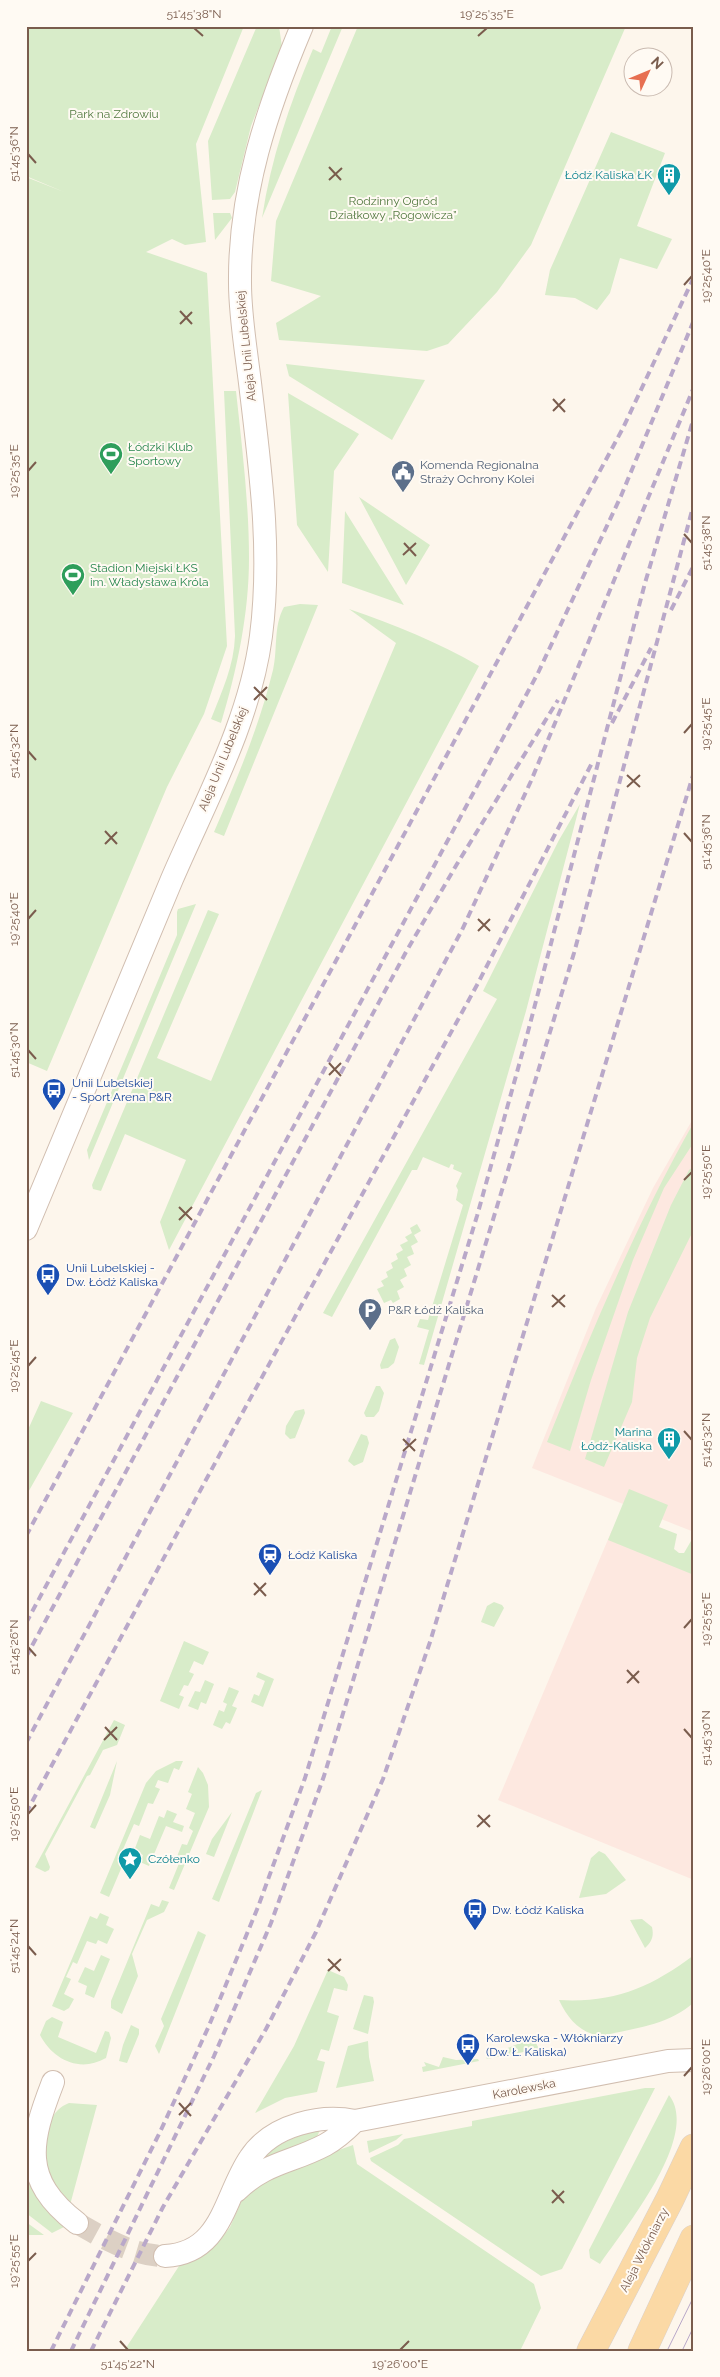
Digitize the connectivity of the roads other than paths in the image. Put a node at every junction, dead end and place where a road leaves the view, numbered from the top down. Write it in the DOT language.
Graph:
graph roads {
  1 [pos="302,26"];
  2 [pos="26,1229"];
  3 [pos="694,2060"];
  4 [pos="53,2082"];
  5 [pos="355,2121"];
  6 [pos="694,2148"];
  7 [pos="232,2196"];
  8 [pos="77,2223"];
  9 [pos="694,2239"];
  10 [pos="165,2256"];
  11 [pos="591,2351"];
  12 [pos="642,2351"];
  1 -- 2 [label="street, Aleja Unii Lubelskiej"];
  3 -- 5 [label="street, Karolewska"];
  4 -- 8 [label="street"];
  5 -- 7 [label="street, Karolewska"];
  5 -- 7 [label="street, Karolewska"];
  6 -- 11 [label="main road, Aleja Włókniarzy"];
  7 -- 10 [label="street, Karolewska"];
  9 -- 12 [label="main road"];
}
